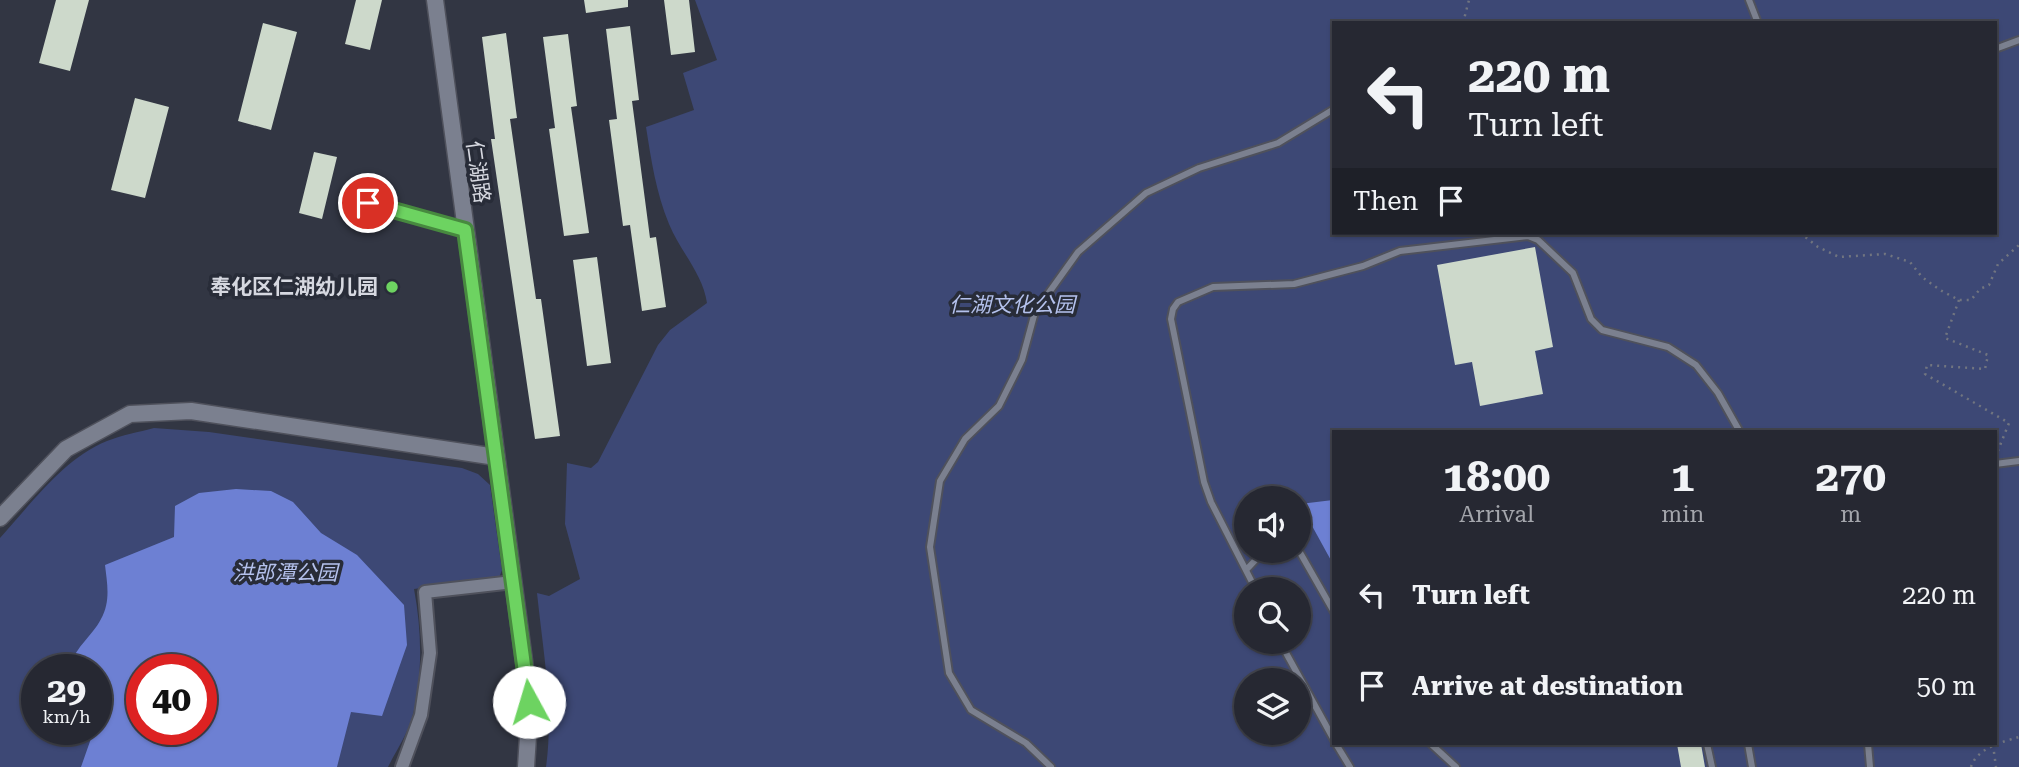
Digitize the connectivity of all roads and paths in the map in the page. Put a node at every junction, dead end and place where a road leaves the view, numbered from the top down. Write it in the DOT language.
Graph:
graph roads {
  1 [pos="435,0"];
  2 [pos="1469,0"];
  3 [pos="1749,0"];
  4 [pos="1464,21"];
  5 [pos="1757,21"];
  6 [pos="2019,40"];
  7 [pos="1997,48"];
  8 [pos="1332,110"];
  9 [pos="368,203"];
  10 [pos="465,230"];
  11 [pos="1803,235"];
  12 [pos="2019,244"];
  13 [pos="1959,300"];
  14 [pos="1739,430"];
  15 [pos="1997,454"];
  16 [pos="496,457"];
  17 [pos="2019,461"];
  18 [pos="1997,464"];
  19 [pos="0,518"];
  20 [pos="1253,563"];
  21 [pos="1306,563"];
  22 [pos="1247,569"];
  23 [pos="1250,577"];
  24 [pos="513,582"];
  25 [pos="1332,608"];
  26 [pos="1287,654"];
  27 [pos="1332,737"];
  28 [pos="2019,737"];
  29 [pos="1997,744"];
  30 [pos="1337,745"];
  31 [pos="1433,745"];
  32 [pos="1707,745"];
  33 [pos="1868,745"];
  34 [pos="1993,745"];
  35 [pos="1748,747"];
  36 [pos="402,767"];
  37 [pos="526,767"];
  38 [pos="1051,767"];
  39 [pos="1350,767"];
  40 [pos="1456,767"];
  41 [pos="1712,767"];
  42 [pos="1752,767"];
  43 [pos="1870,767"];
  44 [pos="1971,767"];
  45 [pos="1996,767"];
  1 -- 10 [label="street, 仁湖路"];
  2 -- 4 [label="path"];
  3 -- 5 [label="lane"];
  6 -- 7 [label="lane"];
  8 -- 38 [label="lane"];
  9 -- 10 [label="lane"];
  10 -- 16 [label="street, 仁湖路"];
  11 -- 13 [label="path"];
  12 -- 13 [label="path"];
  13 -- 15 [label="path"];
  14 -- 22 [label="lane"];
  16 -- 19 [label="street"];
  16 -- 24 [label="street, 仁湖路"];
  17 -- 18 [label="lane"];
  20 -- 22 [label="lane"];
  21 -- 25 [label="lane"];
  22 -- 23 [label="lane"];
  24 -- 36 [label="street"];
  24 -- 37 [label="street, 仁湖路"];
  26 -- 27 [label="lane"];
  28 -- 29 [label="path"];
  30 -- 39 [label="lane"];
  31 -- 40 [label="lane"];
  32 -- 41 [label="lane"];
  33 -- 43 [label="lane"];
  34 -- 44 [label="path"];
  34 -- 45 [label="path"];
  35 -- 42 [label="lane"];
}
